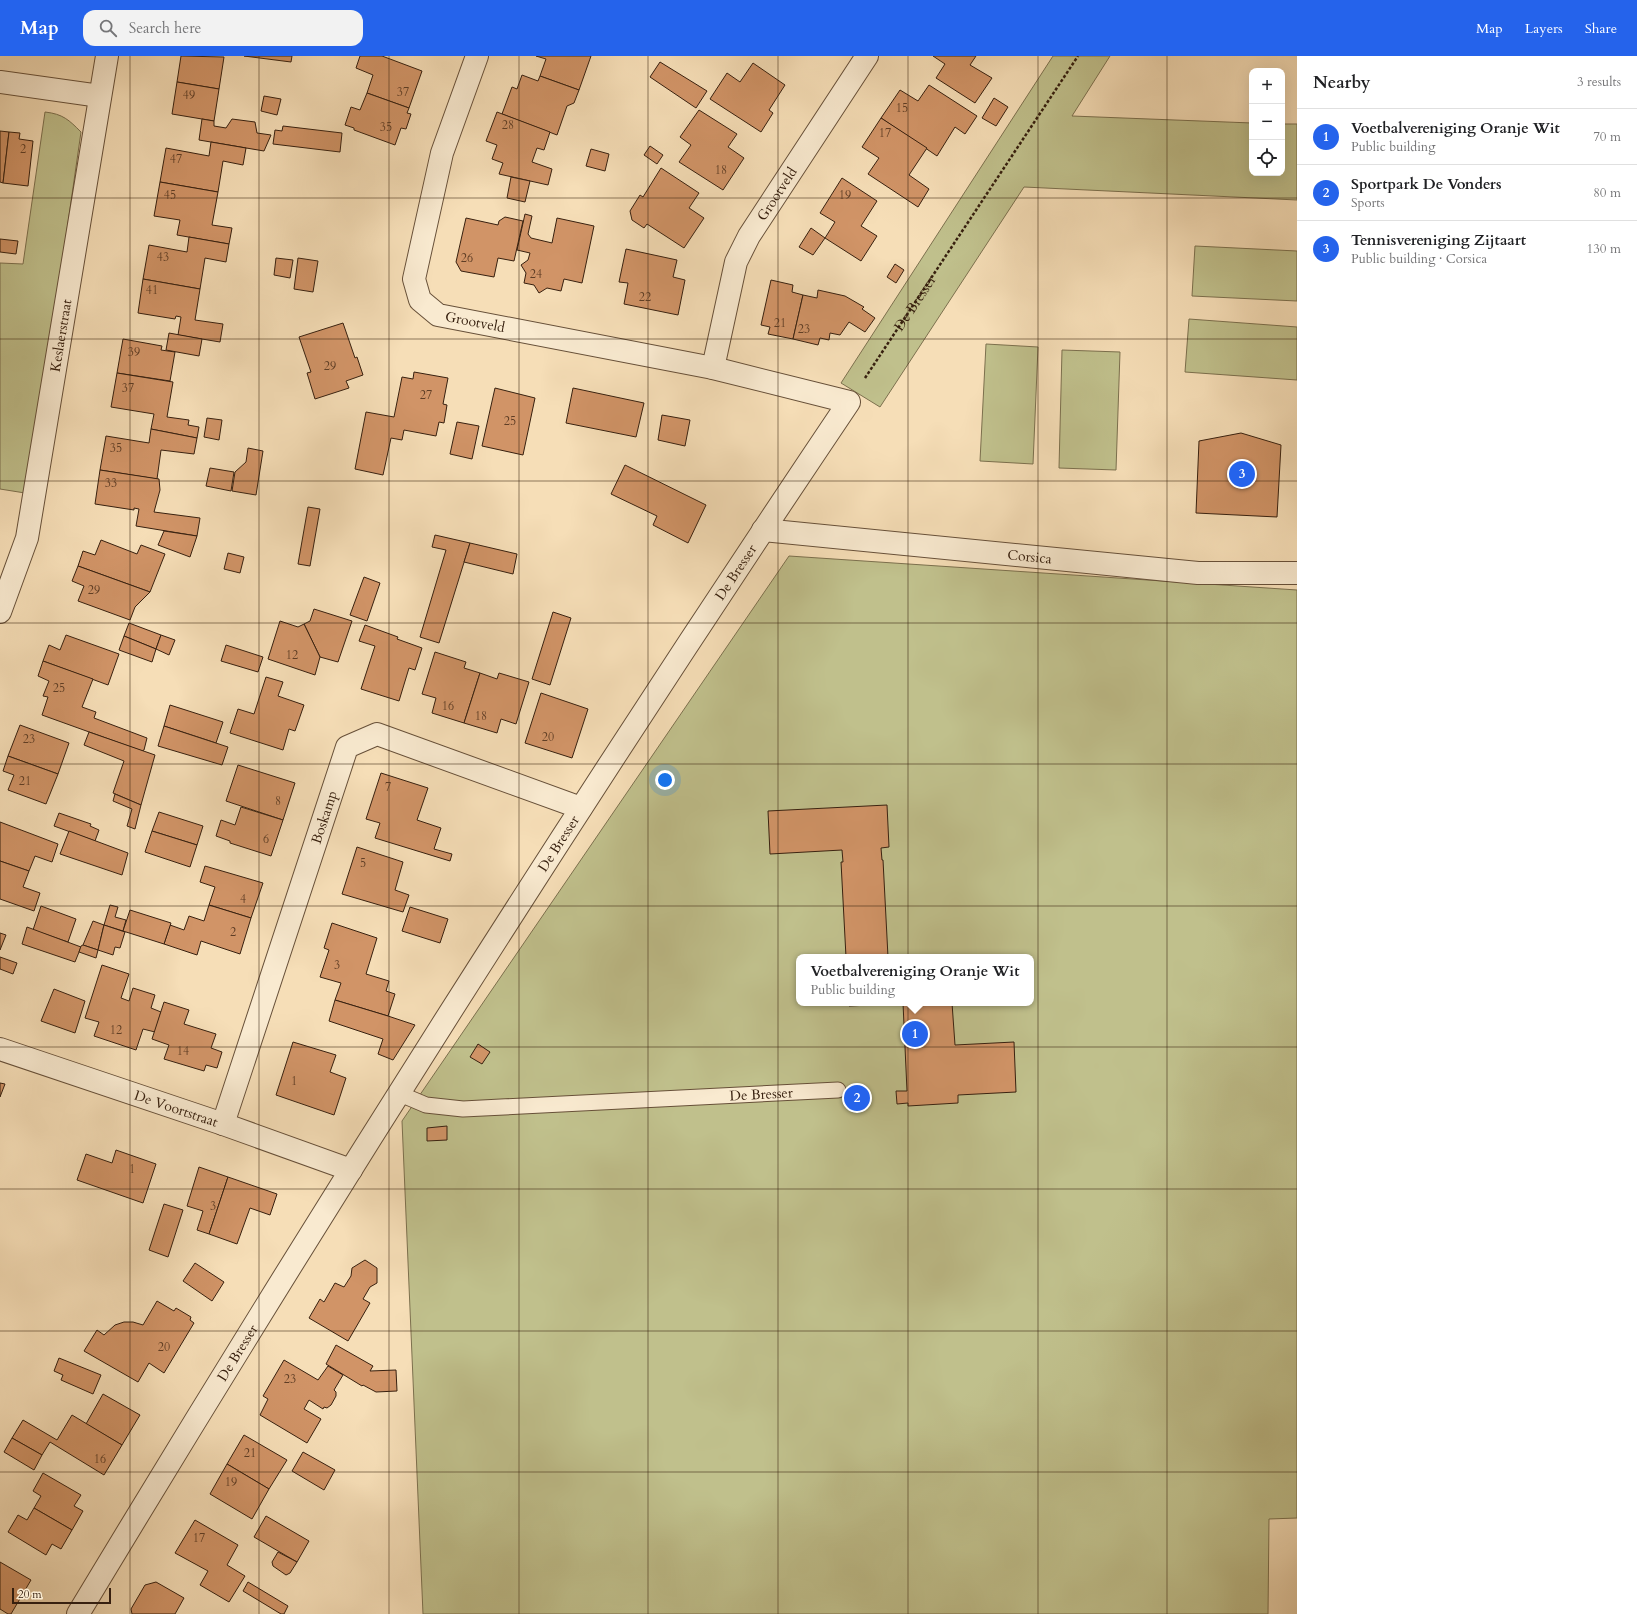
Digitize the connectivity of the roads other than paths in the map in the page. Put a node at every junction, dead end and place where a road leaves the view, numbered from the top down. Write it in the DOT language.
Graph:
graph roads {
  1 [pos="107,56"];
  2 [pos="477,56"];
  3 [pos="867,56"];
  4 [pos="0,82"];
  5 [pos="100,96"];
  6 [pos="713,368"];
  7 [pos="849,402"];
  8 [pos="763,530"];
  9 [pos="1297,573"];
  10 [pos="0,612"];
  11 [pos="581,808"];
  12 [pos="0,1049"];
  13 [pos="838,1090"];
  14 [pos="400,1094"];
  15 [pos="222,1124"];
  16 [pos="352,1170"];
  17 [pos="78,1614"];
  1 -- 5 [label="street, Keslaerstraat"];
  2 -- 6 [label="street, Grootveld"];
  3 -- 6 [label="street, Grootveld"];
  4 -- 5 [label="street"];
  5 -- 10 [label="street, Keslaerstraat"];
  6 -- 7 [label="street, Grootveld"];
  7 -- 8 [label="street, De Bresser"];
  8 -- 9 [label="street, Corsica"];
  8 -- 11 [label="street, De Bresser"];
  11 -- 14 [label="street, De Bresser"];
  11 -- 15 [label="street, Boskamp"];
  12 -- 15 [label="street, De Voortstraat"];
  13 -- 14 [label="lane, De Bresser"];
  14 -- 16 [label="street, De Bresser"];
  15 -- 16 [label="street, De Voortstraat"];
  16 -- 17 [label="street, De Bresser"];
}
